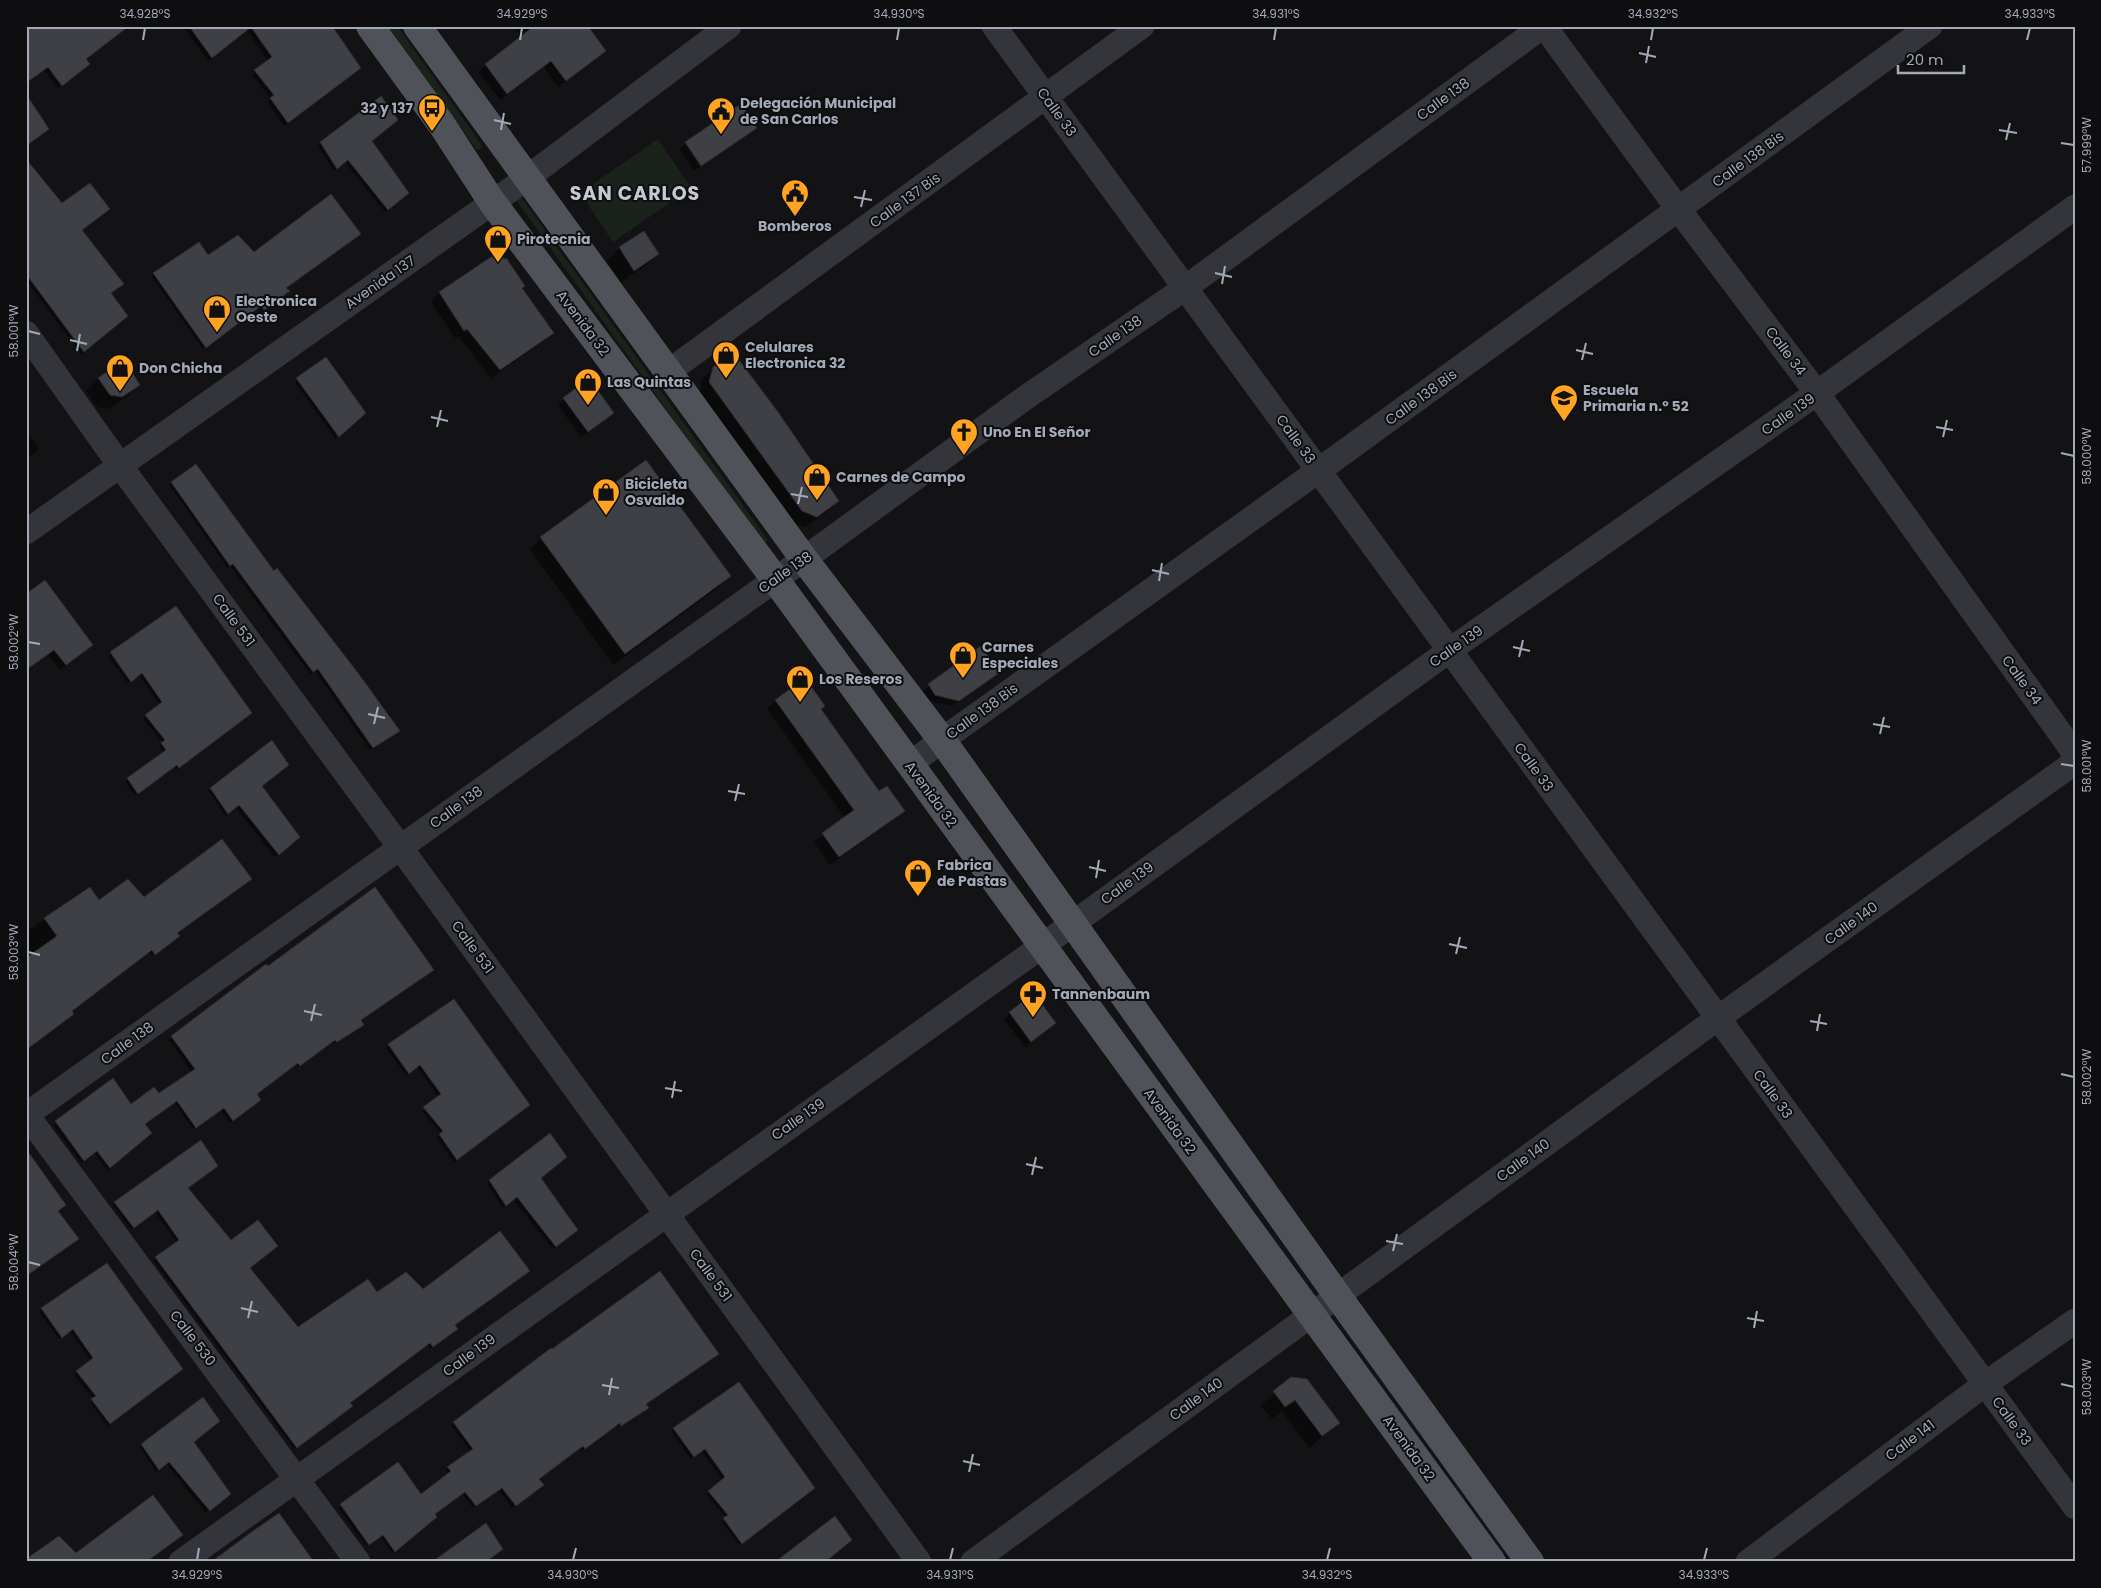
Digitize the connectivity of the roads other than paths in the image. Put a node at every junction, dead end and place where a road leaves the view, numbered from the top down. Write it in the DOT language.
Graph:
graph roads {
  1 [pos="370,26"];
  2 [pos="417,26"];
  3 [pos="994,26"];
  4 [pos="1142,26"];
  5 [pos="1543,26"];
  6 [pos="1930,26"];
  7 [pos="716,30"];
  8 [pos="1046,97"];
  9 [pos="526,178"];
  10 [pos="492,202"];
  11 [pos="2075,207"];
  12 [pos="1678,210"];
  13 [pos="1186,288"];
  14 [pos="26,333"];
  15 [pos="668,372"];
  16 [pos="1817,393"];
  17 [pos="121,467"];
  18 [pos="1318,471"];
  19 [pos="26,532"];
  20 [pos="804,559"];
  21 [pos="775,579"];
  22 [pos="1450,650"];
  23 [pos="942,740"];
  24 [pos="2075,754"];
  25 [pos="2075,762"];
  26 [pos="910,764"];
  27 [pos="400,846"];
  28 [pos="1073,922"];
  29 [pos="1042,946"];
  30 [pos="1718,1018"];
  31 [pos="26,1115"];
  32 [pos="667,1213"];
  33 [pos="1337,1295"];
  34 [pos="1311,1314"];
  35 [pos="2075,1321"];
  36 [pos="1985,1384"];
  37 [pos="298,1478"];
  38 [pos="2075,1507"];
  39 [pos="182,1562"];
  40 [pos="358,1562"];
  41 [pos="919,1562"];
  42 [pos="973,1562"];
  43 [pos="1492,1562"];
  44 [pos="1530,1562"];
  45 [pos="1748,1562"];
  1 -- 10 [label="main road, Avenida 32"];
  2 -- 9 [label="main road"];
  3 -- 8 [label="street, Calle 33"];
  4 -- 8 [label="street, Calle 137 Bis"];
  5 -- 12 [label="street, Calle 34"];
  5 -- 13 [label="street, Calle 138"];
  6 -- 12 [label="street, Calle 138 Bis"];
  7 -- 9 [label="street, Avenida 137"];
  8 -- 13 [label="street, Calle 33"];
  8 -- 15 [label="street, Calle 137 Bis"];
  9 -- 10 [label="street, Avenida 137"];
  9 -- 15 [label="main road"];
  10 -- 17 [label="street, Avenida 137"];
  10 -- 21 [label="main road, Avenida 32"];
  11 -- 16 [label="street, Calle 139"];
  12 -- 16 [label="street, Calle 34"];
  12 -- 18 [label="street, Calle 138 Bis"];
  13 -- 18 [label="street, Calle 33"];
  13 -- 20 [label="street, Calle 138"];
  14 -- 17 [label="street, Calle 531"];
  15 -- 20 [label="main road"];
  16 -- 22 [label="street, Calle 139"];
  16 -- 24 [label="street, Calle 34"];
  17 -- 19 [label="street, Avenida 137"];
  17 -- 27 [label="street, Calle 531"];
  18 -- 22 [label="street, Calle 33"];
  18 -- 23 [label="street, Calle 138 Bis"];
  20 -- 21 [label="street, Calle 138"];
  20 -- 23 [label="main road"];
  21 -- 26 [label="main road, Avenida 32"];
  21 -- 27 [label="street, Calle 138"];
  22 -- 28 [label="street, Calle 139"];
  22 -- 30 [label="street, Calle 33"];
  23 -- 26 [label="street, Calle 138 Bis"];
  23 -- 28 [label="main road"];
  25 -- 30 [label="street, Calle 140"];
  26 -- 29 [label="main road, Avenida 32"];
  27 -- 31 [label="street, Calle 138"];
  27 -- 32 [label="street, Calle 531"];
  28 -- 29 [label="street, Calle 139"];
  28 -- 33 [label="main road"];
  29 -- 32 [label="street, Calle 139"];
  29 -- 34 [label="main road, Avenida 32"];
  30 -- 33 [label="street, Calle 140"];
  30 -- 36 [label="street, Calle 33"];
  31 -- 37 [label="street, Calle 530"];
  32 -- 37 [label="street, Calle 139"];
  32 -- 41 [label="street, Calle 531"];
  33 -- 34 [label="street, Calle 140"];
  33 -- 44 [label="main road"];
  34 -- 42 [label="street, Calle 140"];
  34 -- 43 [label="main road, Avenida 32"];
  35 -- 36 [label="street, Calle 141"];
  36 -- 38 [label="street, Calle 33"];
  36 -- 45 [label="street, Calle 141"];
  37 -- 39 [label="street, Calle 139"];
  37 -- 40 [label="street, Calle 530"];
}
